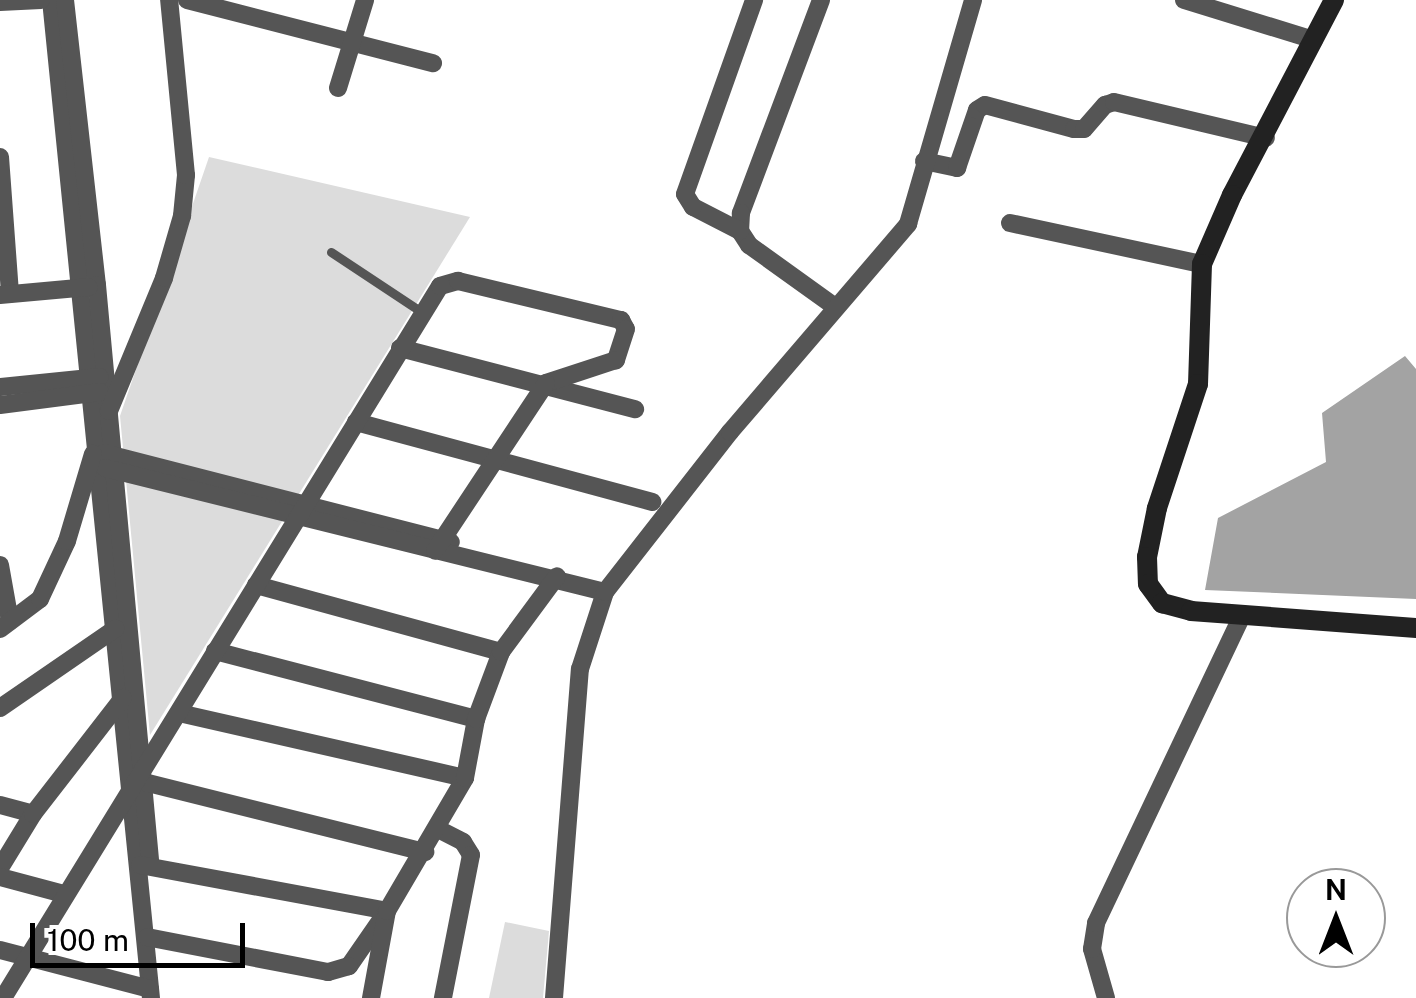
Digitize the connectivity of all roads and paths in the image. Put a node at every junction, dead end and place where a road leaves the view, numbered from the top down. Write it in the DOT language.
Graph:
graph roads {
  1 [pos="41,0"];
  2 [pos="51,0"];
  3 [pos="65,0"];
  4 [pos="169,0"];
  5 [pos="187,0"];
  6 [pos="365,0"];
  7 [pos="754,0"];
  8 [pos="821,0"];
  9 [pos="973,0"];
  10 [pos="1184,0"];
  11 [pos="1334,0"];
  12 [pos="0,2"];
  13 [pos="1242,8"];
  14 [pos="1314,40"];
  15 [pos="352,42"];
  16 [pos="433,63"];
  17 [pos="338,88"];
  18 [pos="1266,138"];
  19 [pos="0,157"];
  20 [pos="924,161"];
  21 [pos="3,218"];
  22 [pos="1010,223"];
  23 [pos="740,231"];
  24 [pos="331,252"];
  25 [pos="1202,264"];
  26 [pos="89,287"];
  27 [pos="5,294"];
  28 [pos="834,306"];
  29 [pos="423,313"];
  30 [pos="400,348"];
  31 [pos="546,383"];
  32 [pos="97,385"];
  33 [pos="0,387"];
  34 [pos="0,405"];
  35 [pos="634,408"];
  36 [pos="108,414"];
  37 [pos="356,422"];
  38 [pos="103,457"];
  39 [pos="492,460"];
  40 [pos="652,502"];
  41 [pos="301,508"];
  42 [pos="438,545"];
  43 [pos="0,564"];
  44 [pos="560,578"];
  45 [pos="256,585"];
  46 [pos="605,592"];
  47 [pos="1243,614"];
  48 [pos="5,625"];
  49 [pos="115,628"];
  50 [pos="1416,628"];
  51 [pos="216,651"];
  52 [pos="501,652"];
  53 [pos="122,698"];
  54 [pos="0,708"];
  55 [pos="179,713"];
  56 [pos="476,719"];
  57 [pos="464,778"];
  58 [pos="138,779"];
  59 [pos="0,805"];
  60 [pos="33,814"];
  61 [pos="438,829"];
  62 [pos="425,852"];
  63 [pos="145,866"];
  64 [pos="0,868"];
  65 [pos="0,877"];
  66 [pos="64,894"];
  67 [pos="387,911"];
  68 [pos="153,938"];
  69 [pos="0,950"];
  70 [pos="26,957"];
  71 [pos="154,995"];
  72 [pos="4,998"];
  73 [pos="371,998"];
  74 [pos="443,998"];
  75 [pos="554,998"];
  76 [pos="1106,998"];
  1 -- 12 [label="street"];
  2 -- 26 [label="street"];
  3 -- 26 [label="street"];
  4 -- 36 [label="street"];
  5 -- 15 [label="street"];
  6 -- 15 [label="street"];
  7 -- 23 [label="street"];
  8 -- 23 [label="street"];
  9 -- 20 [label="street"];
  10 -- 13 [label="street"];
  11 -- 14 [label="street"];
  13 -- 14 [label="street"];
  14 -- 18 [label="street"];
  15 -- 16 [label="street"];
  15 -- 17 [label="street"];
  18 -- 20 [label="street"];
  18 -- 25 [label="street"];
  19 -- 21 [label="street"];
  20 -- 28 [label="street"];
  21 -- 27 [label="street"];
  22 -- 25 [label="street"];
  23 -- 28 [label="street"];
  24 -- 29 [label="lane"];
  25 -- 47 [label="street"];
  26 -- 27 [label="street"];
  26 -- 32 [label="street"];
  28 -- 46 [label="street"];
  29 -- 30 [label="street"];
  29 -- 31 [label="street"];
  30 -- 31 [label="street"];
  30 -- 37 [label="street"];
  31 -- 35 [label="street"];
  31 -- 39 [label="street"];
  32 -- 33 [label="street"];
  32 -- 34 [label="street"];
  32 -- 36 [label="street"];
  32 -- 38 [label="street"];
  36 -- 38 [label="street"];
  37 -- 39 [label="street"];
  37 -- 41 [label="street"];
  38 -- 41 [label="street"];
  38 -- 48 [label="street"];
  38 -- 49 [label="street"];
  38 -- 58 [label="street"];
  39 -- 40 [label="street"];
  39 -- 42 [label="street"];
  41 -- 42 [label="street"];
  41 -- 45 [label="street"];
  42 -- 44 [label="street"];
  43 -- 48 [label="street"];
  44 -- 46 [label="street"];
  44 -- 52 [label="street"];
  45 -- 51 [label="street"];
  45 -- 52 [label="street"];
  46 -- 75 [label="street"];
  47 -- 50 [label="street"];
  47 -- 76 [label="street"];
  49 -- 53 [label="street"];
  49 -- 54 [label="street"];
  51 -- 55 [label="street"];
  51 -- 56 [label="street"];
  52 -- 56 [label="street"];
  53 -- 58 [label="street"];
  53 -- 60 [label="street"];
  55 -- 57 [label="street"];
  55 -- 58 [label="street"];
  56 -- 57 [label="street"];
  57 -- 61 [label="street"];
  58 -- 62 [label="street"];
  58 -- 63 [label="street"];
  58 -- 66 [label="street"];
  59 -- 60 [label="street"];
  60 -- 64 [label="street"];
  61 -- 62 [label="street"];
  61 -- 74 [label="street"];
  62 -- 67 [label="street"];
  63 -- 67 [label="street"];
  63 -- 68 [label="street"];
  65 -- 66 [label="street"];
  66 -- 70 [label="street"];
  67 -- 68 [label="street"];
  67 -- 73 [label="street"];
  68 -- 71 [label="street"];
  69 -- 70 [label="street"];
  70 -- 71 [label="street"];
  70 -- 72 [label="street"];
}
